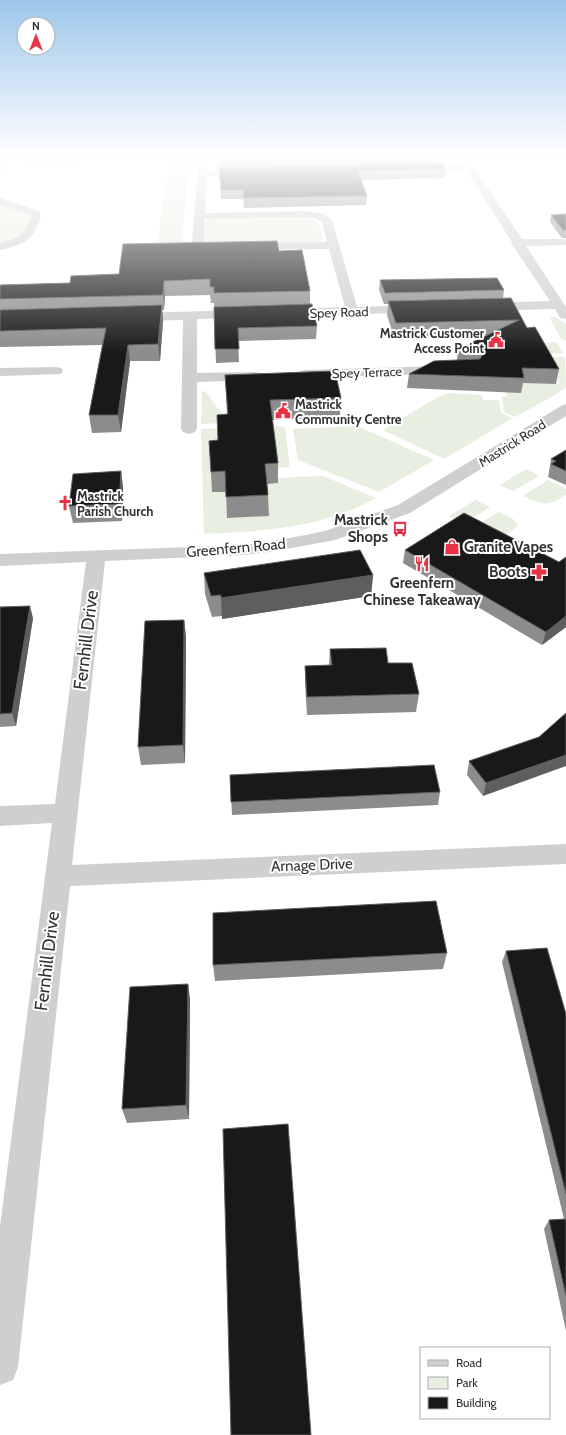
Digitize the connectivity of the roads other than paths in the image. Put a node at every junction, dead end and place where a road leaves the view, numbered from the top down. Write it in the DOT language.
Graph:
graph roads {
  1 [pos="34,221"];
  2 [pos="199,221"];
  3 [pos="327,221"];
  4 [pos="503,221"];
  5 [pos="566,242"];
  6 [pos="517,243"];
  7 [pos="334,245"];
  8 [pos="0,247"];
  9 [pos="557,305"];
  10 [pos="470,308"];
  11 [pos="430,309"];
  12 [pos="352,311"];
  13 [pos="274,313"];
  14 [pos="259,314"];
  15 [pos="190,316"];
  16 [pos="566,316"];
  17 [pos="118,318"];
  18 [pos="457,369"];
  19 [pos="56,371"];
  20 [pos="0,372"];
  21 [pos="294,374"];
  22 [pos="270,375"];
  23 [pos="190,378"];
  24 [pos="566,409"];
  25 [pos="189,429"];
  26 [pos="458,478"];
  27 [pos="96,556"];
  28 [pos="0,560"];
  29 [pos="65,813"];
  30 [pos="0,816"];
  31 [pos="566,854"];
  32 [pos="57,876"];
  33 [pos="0,1367"];
  1 -- 8 [label="street"];
  2 -- 7 [label="street"];
  3 -- 7 [label="street"];
  4 -- 6 [label="street"];
  5 -- 6 [label="street"];
  6 -- 9 [label="street"];
  7 -- 12 [label="street"];
  9 -- 10 [label="street"];
  9 -- 16 [label="street"];
  11 -- 12 [label="street, Spey Road"];
  12 -- 13 [label="street, Spey Road"];
  14 -- 15 [label="street"];
  15 -- 17 [label="street"];
  15 -- 23 [label="street"];
  18 -- 21 [label="street, Spey Terrace"];
  19 -- 20 [label="street"];
  22 -- 23 [label="street"];
  23 -- 25 [label="street"];
  24 -- 26 [label="street, Mastrick Road"];
  26 -- 27 [label="street, Greenfern Road"];
  27 -- 28 [label="street, Greenfern Road"];
  27 -- 29 [label="street, Fernhill Drive"];
  29 -- 30 [label="street"];
  29 -- 32 [label="street, Fernhill Drive"];
  31 -- 32 [label="street, Arnage Drive"];
  32 -- 33 [label="street, Fernhill Drive"];
}
